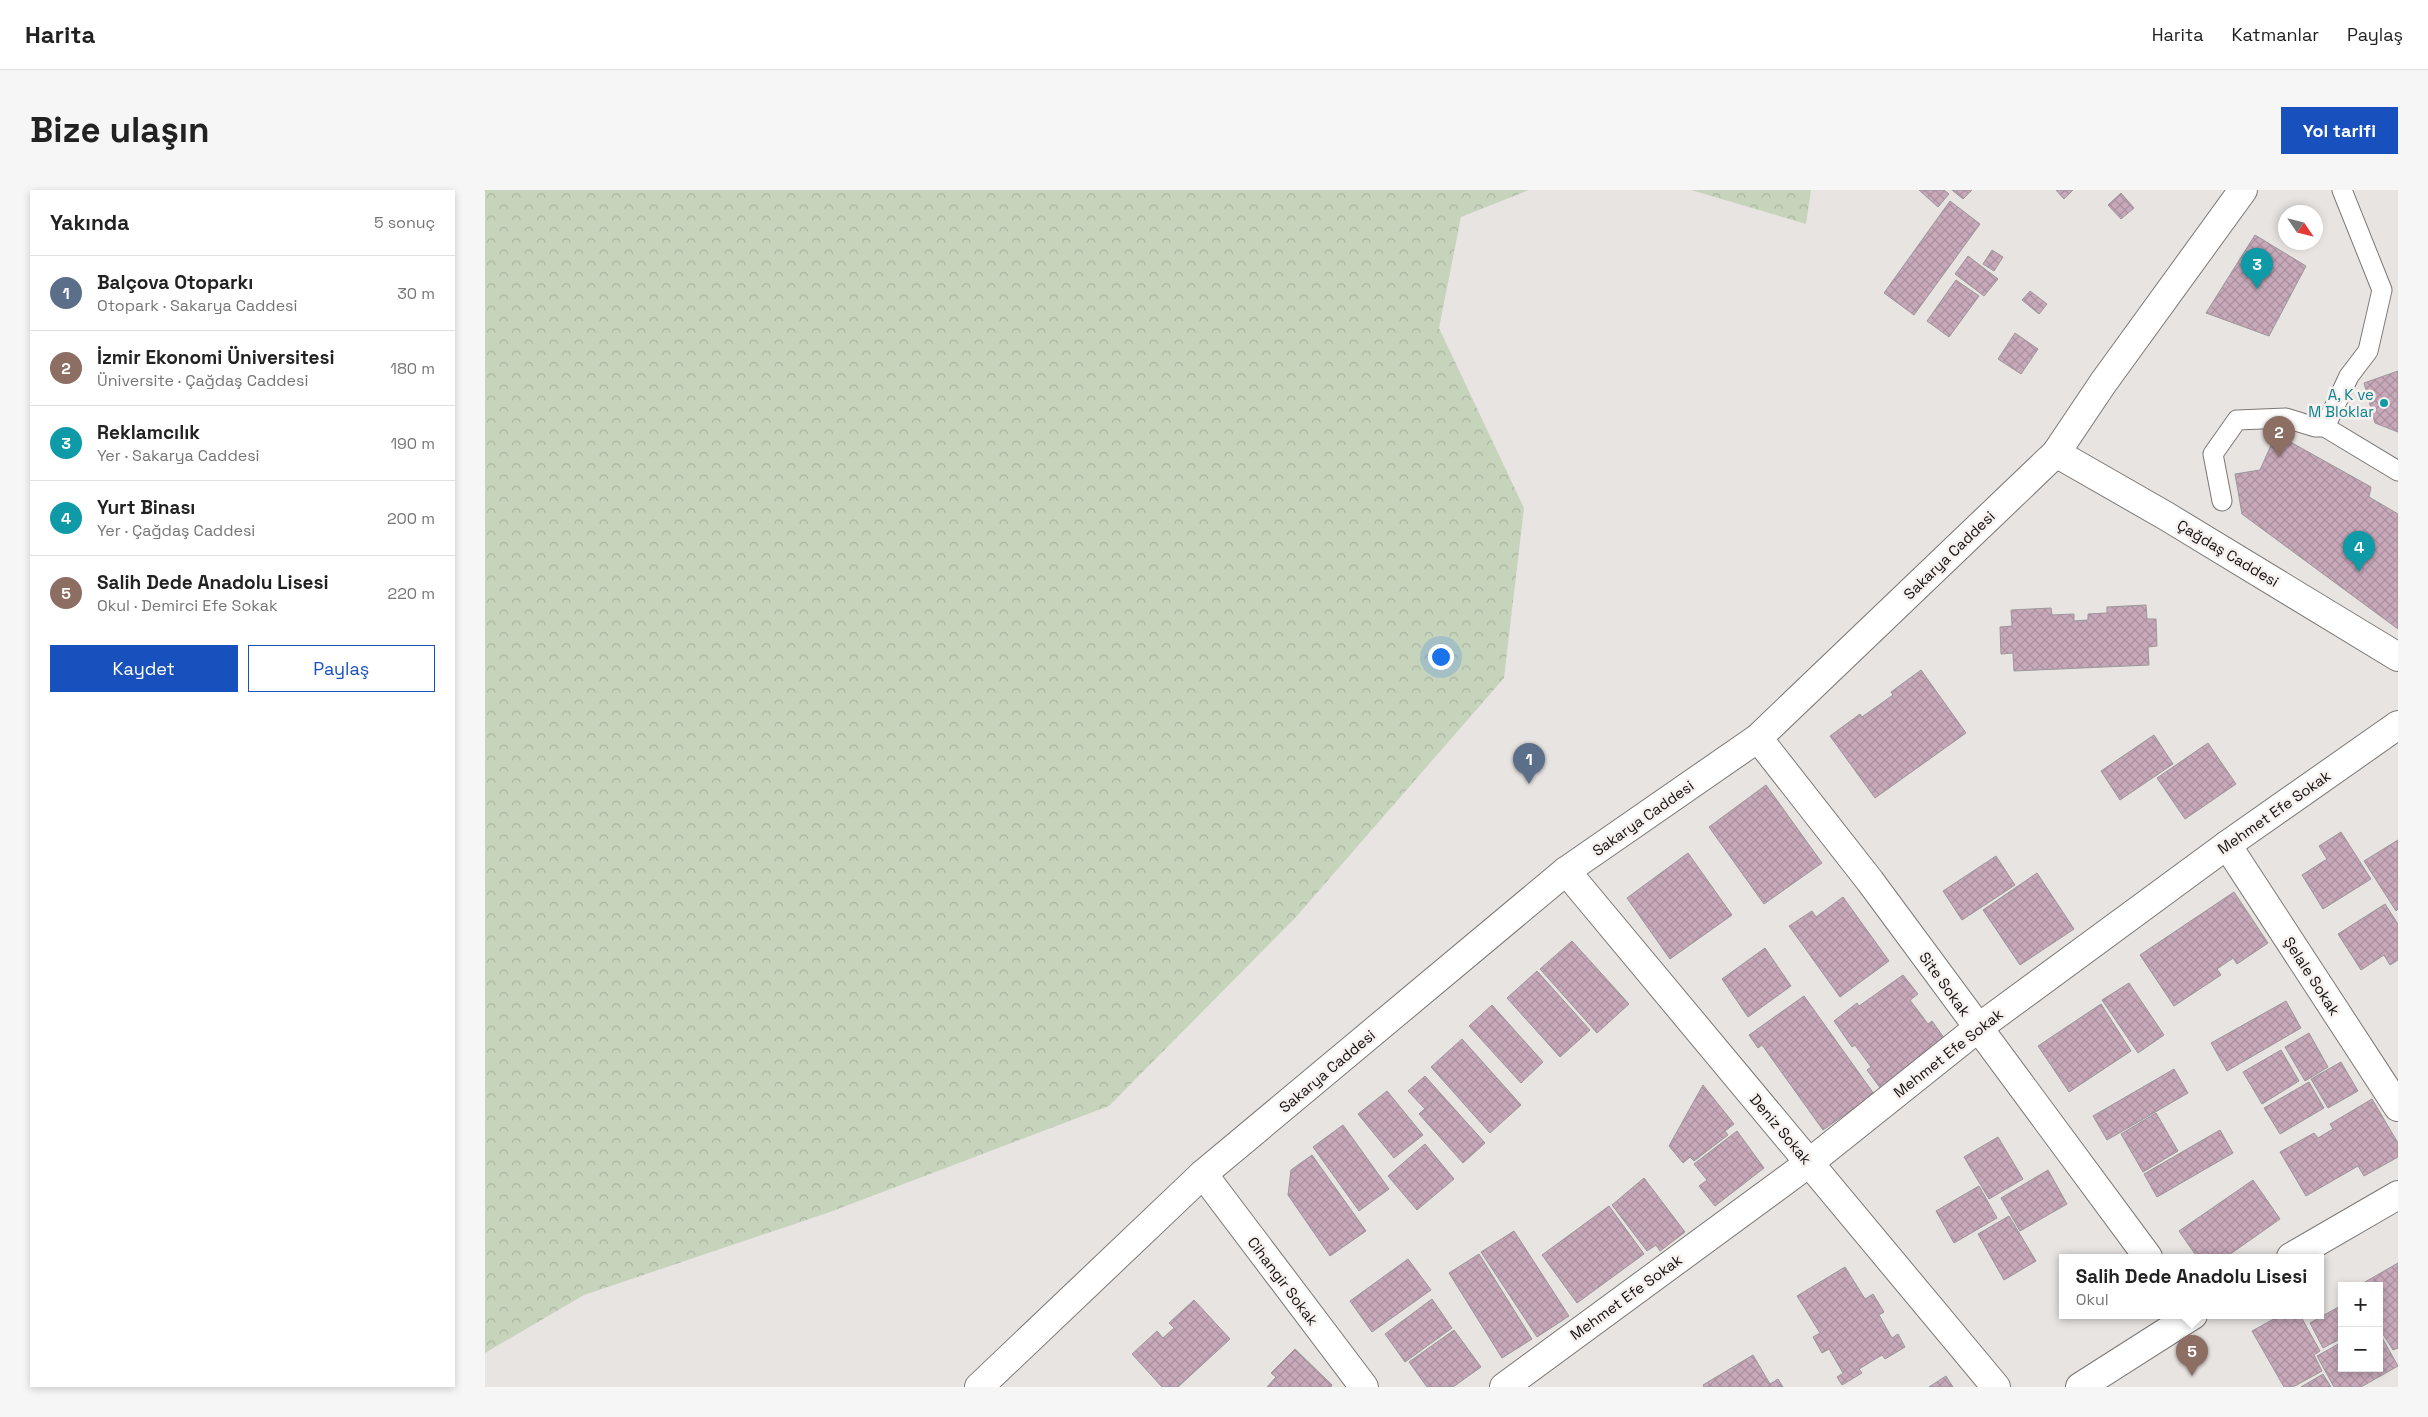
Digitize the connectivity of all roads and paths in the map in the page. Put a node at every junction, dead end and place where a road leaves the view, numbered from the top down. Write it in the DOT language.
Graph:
graph roads {
  1 [pos="2243,190"];
  2 [pos="2343,190"];
  3 [pos="2325,427"];
  4 [pos="2056,453"];
  5 [pos="2398,471"];
  6 [pos="2222,501"];
  7 [pos="2398,657"];
  8 [pos="2398,725"];
  9 [pos="1758,738"];
  10 [pos="2227,845"];
  11 [pos="1566,871"];
  12 [pos="1977,1028"];
  13 [pos="2398,1107"];
  14 [pos="1809,1163"];
  15 [pos="1203,1174"];
  16 [pos="2398,1195"];
  17 [pos="2146,1254"];
  18 [pos="2296,1254"];
  19 [pos="2186,1319"];
  20 [pos="979,1387"];
  21 [pos="1364,1387"];
  22 [pos="1504,1387"];
  23 [pos="1996,1387"];
  24 [pos="2079,1387"];
  1 -- 4 [label="street, Sakarya Caddesi"];
  2 -- 3 [label="lane"];
  3 -- 5 [label="lane"];
  3 -- 6 [label="lane"];
  4 -- 7 [label="street, Çağdaş Caddesi"];
  4 -- 9 [label="street, Sakarya Caddesi"];
  8 -- 10 [label="street, Mehmet Efe Sokak"];
  9 -- 11 [label="street, Sakarya Caddesi"];
  9 -- 12 [label="street, Site Sokak"];
  10 -- 12 [label="street, Mehmet Efe Sokak"];
  10 -- 13 [label="street, Şelale Sokak"];
  11 -- 14 [label="street, Deniz Sokak"];
  11 -- 15 [label="street, Sakarya Caddesi"];
  12 -- 14 [label="street, Mehmet Efe Sokak"];
  12 -- 17 [label="street, Site Sokak"];
  14 -- 22 [label="street, Mehmet Efe Sokak"];
  14 -- 23 [label="street, Deniz Sokak"];
  15 -- 20 [label="street, Sakarya Caddesi"];
  15 -- 21 [label="street, Cihangir Sokak"];
  16 -- 18 [label="street"];
  19 -- 24 [label="street"];
}
